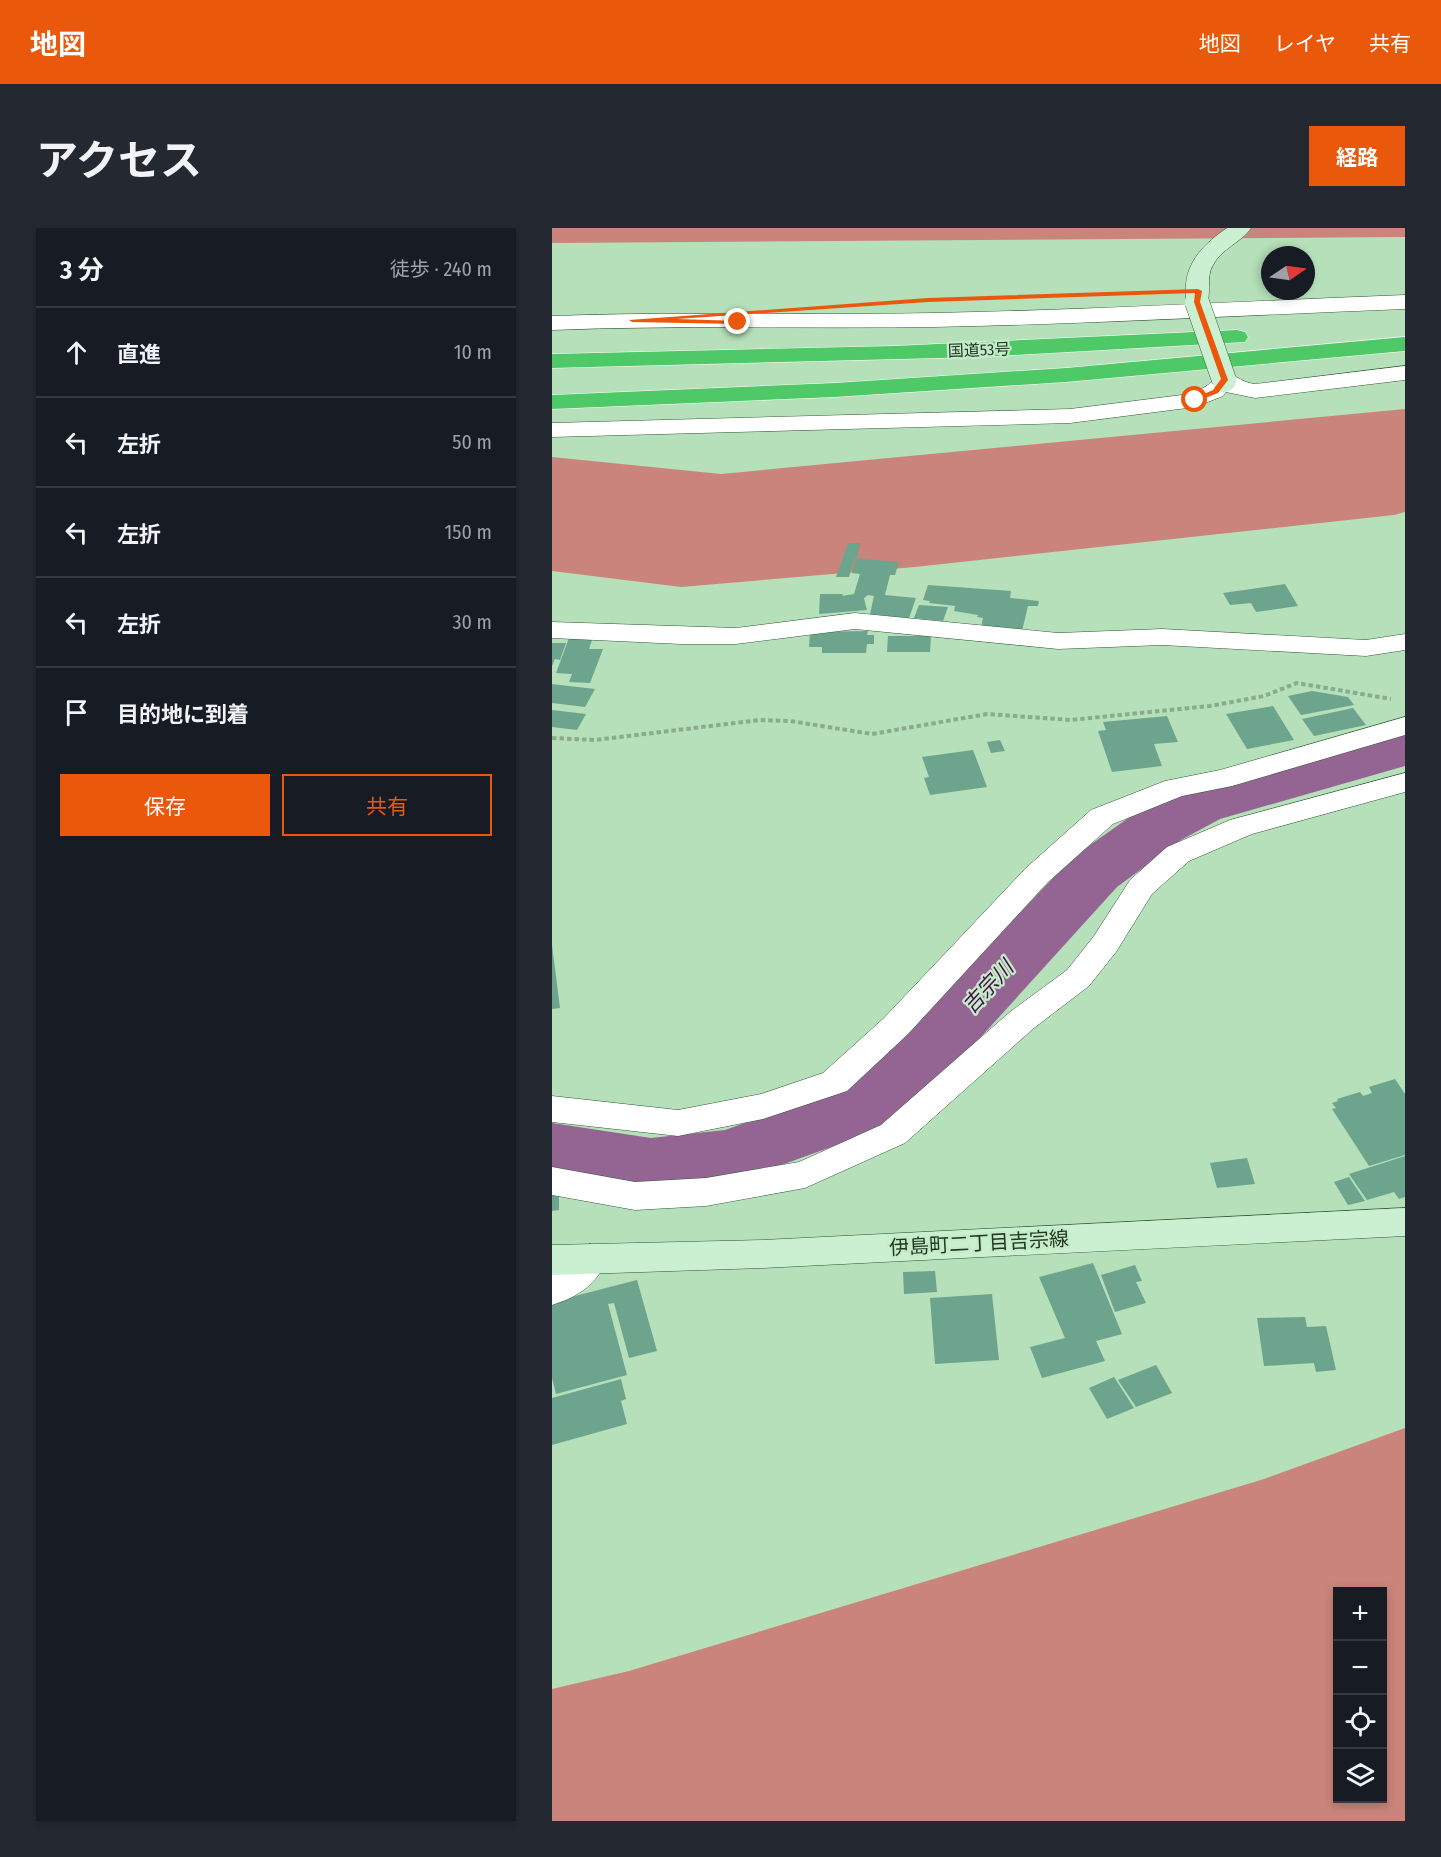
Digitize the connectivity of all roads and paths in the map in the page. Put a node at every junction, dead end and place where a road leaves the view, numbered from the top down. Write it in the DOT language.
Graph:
graph roads {
  1 [pos="1241,228"];
  2 [pos="1405,287"];
  3 [pos="1315,290"];
  4 [pos="1261,292"];
  5 [pos="1198,297"];
  6 [pos="1405,302"];
  7 [pos="632,320"];
  8 [pos="552,323"];
  9 [pos="1405,329"];
  10 [pos="1248,336"];
  11 [pos="1405,344"];
  12 [pos="552,345"];
  13 [pos="1405,352"];
  14 [pos="552,361"];
  15 [pos="1192,363"];
  16 [pos="552,372"];
  17 [pos="1405,373"];
  18 [pos="1066,375"];
  19 [pos="1224,380"];
  20 [pos="552,402"];
  21 [pos="552,430"];
  22 [pos="552,630"];
  23 [pos="1405,642"];
  24 [pos="1400,713"];
  25 [pos="552,738"];
  26 [pos="1405,782"];
  27 [pos="552,1109"];
  28 [pos="552,1181"];
  29 [pos="1405,1222"];
  30 [pos="590,1259"];
  31 [pos="552,1260"];
  32 [pos="552,1290"];
  1 -- 5 [label="street"];
  2 -- 3 [label="street"];
  4 -- 5 [label="street"];
  5 -- 7 [label="street"];
  5 -- 19 [label="street, bridge"];
  6 -- 7 [label="street"];
  7 -- 8 [label="street"];
  9 -- 10 [label="highway, 国道53号"];
  10 -- 12 [label="highway"];
  10 -- 14 [label="highway, 国道53号"];
  11 -- 15 [label="highway"];
  13 -- 15 [label="highway"];
  15 -- 18 [label="highway"];
  16 -- 18 [label="highway"];
  17 -- 19 [label="street"];
  18 -- 20 [label="highway"];
  19 -- 21 [label="street"];
  22 -- 23 [label="street"];
  24 -- 25 [label="path"];
  24 -- 27 [label="street"];
  26 -- 28 [label="street"];
  29 -- 30 [label="street, 伊島町二丁目吉宗線"];
  30 -- 31 [label="street, 伊島町二丁目吉宗線"];
  30 -- 32 [label="street"];
}
